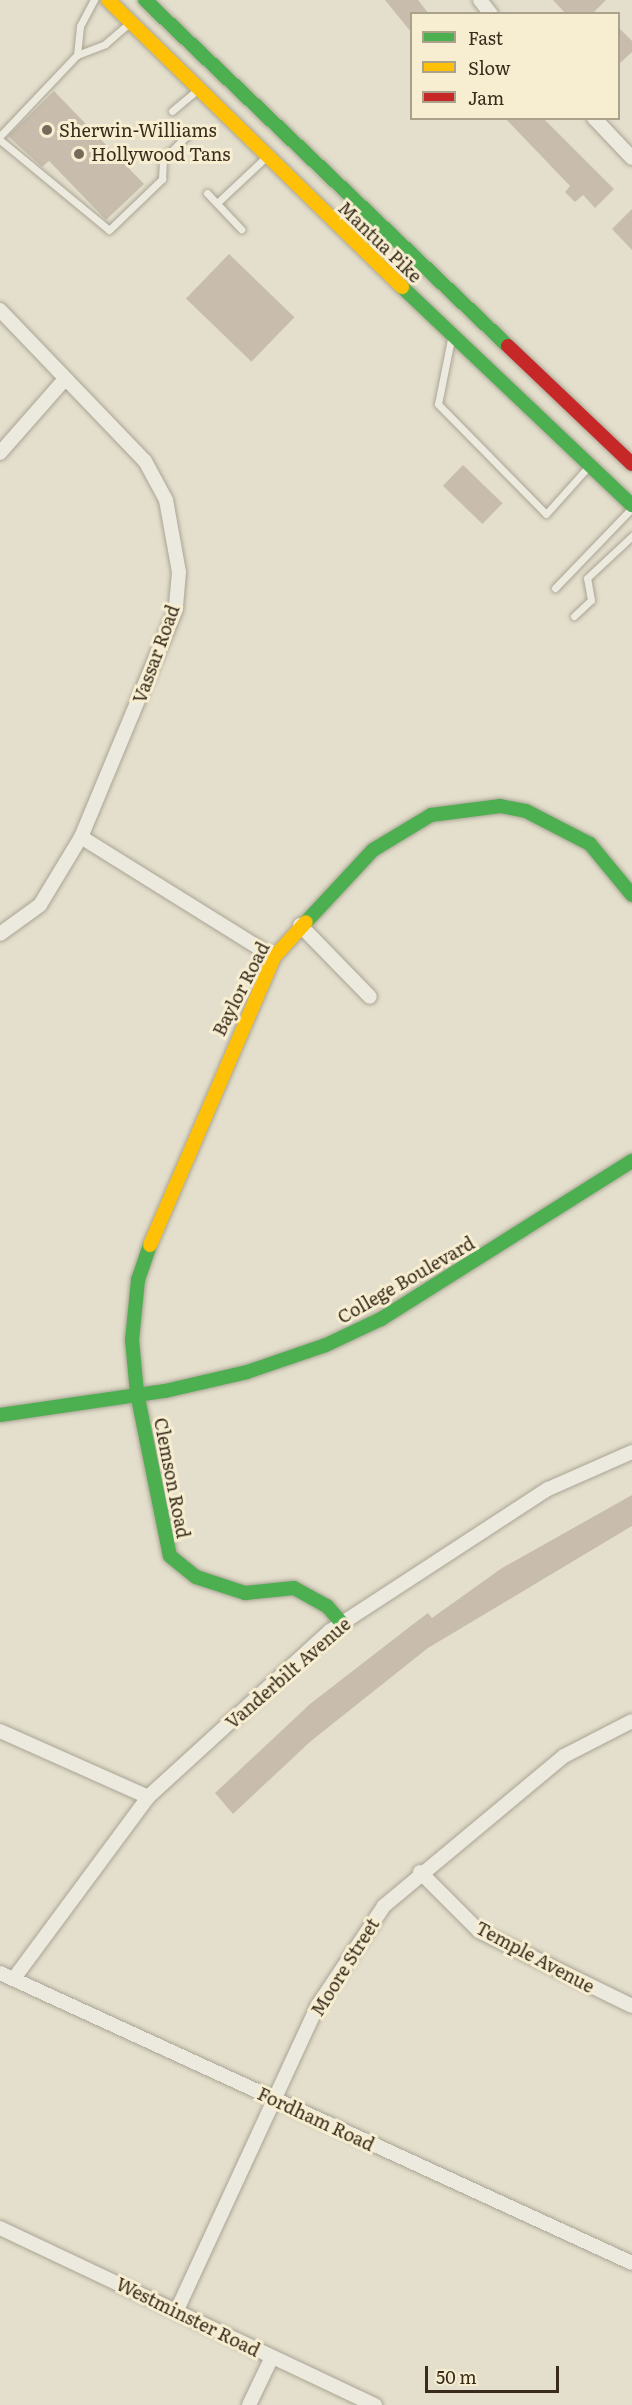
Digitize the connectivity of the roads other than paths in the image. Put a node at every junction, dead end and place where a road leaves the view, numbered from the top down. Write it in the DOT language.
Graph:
graph roads {
  1 [pos="94,0"];
  2 [pos="108,0"];
  3 [pos="145,0"];
  4 [pos="480,0"];
  5 [pos="489,12"];
  6 [pos="130,22"];
  7 [pos="77,55"];
  8 [pos="198,90"];
  9 [pos="172,111"];
  10 [pos="596,120"];
  11 [pos="191,131"];
  12 [pos="0,136"];
  13 [pos="0,140"];
  14 [pos="266,157"];
  15 [pos="632,158"];
  16 [pos="207,193"];
  17 [pos="217,203"];
  18 [pos="241,229"];
  19 [pos="0,310"];
  20 [pos="451,336"];
  21 [pos="65,379"];
  22 [pos="0,453"];
  23 [pos="632,464"];
  24 [pos="589,465"];
  25 [pos="632,506"];
  26 [pos="632,536"];
  27 [pos="555,588"];
  28 [pos="574,616"];
  29 [pos="81,837"];
  30 [pos="632,895"];
  31 [pos="300,925"];
  32 [pos="0,934"];
  33 [pos="274,957"];
  34 [pos="370,997"];
  35 [pos="632,1161"];
  36 [pos="137,1393"];
  37 [pos="0,1415"];
  38 [pos="632,1452"];
  39 [pos="342,1623"];
  40 [pos="632,1721"];
  41 [pos="0,1731"];
  42 [pos="148,1797"];
  43 [pos="420,1872"];
  44 [pos="0,1973"];
  45 [pos="15,1977"];
  46 [pos="632,2006"];
  47 [pos="277,2102"];
  48 [pos="0,2228"];
  49 [pos="632,2264"];
  50 [pos="177,2310"];
  51 [pos="273,2357"];
  52 [pos="249,2405"];
  53 [pos="375,2405"];
  1 -- 7 [label="lane"];
  2 -- 6 [label="street, Mantua Pike"];
  3 -- 23 [label="street, Mantua Pike"];
  4 -- 5 [label="street"];
  6 -- 7 [label="lane"];
  6 -- 8 [label="street, Mantua Pike"];
  7 -- 12 [label="lane"];
  8 -- 9 [label="lane"];
  8 -- 14 [label="street, Mantua Pike"];
  10 -- 15 [label="street"];
  11 -- 13 [label="lane"];
  14 -- 17 [label="lane"];
  14 -- 20 [label="street, Mantua Pike"];
  16 -- 17 [label="lane"];
  17 -- 18 [label="lane"];
  19 -- 21 [label="street, Vassar Road"];
  20 -- 24 [label="street, Mantua Pike"];
  20 -- 24 [label="lane"];
  21 -- 22 [label="street"];
  21 -- 29 [label="street, Vassar Road"];
  24 -- 25 [label="street, Mantua Pike"];
  25 -- 27 [label="lane"];
  26 -- 28 [label="lane"];
  29 -- 32 [label="street, Vassar Road"];
  29 -- 33 [label="street"];
  30 -- 31 [label="street, Baylor Road"];
  31 -- 33 [label="street, Baylor Road"];
  31 -- 34 [label="street"];
  33 -- 36 [label="street, Baylor Road"];
  35 -- 36 [label="street, College Boulevard"];
  36 -- 37 [label="street, College Boulevard"];
  36 -- 39 [label="street, Clemson Road"];
  38 -- 39 [label="street, Vanderbilt Avenue"];
  39 -- 42 [label="street, Vanderbilt Avenue"];
  40 -- 43 [label="street, Moore Street"];
  41 -- 42 [label="street"];
  42 -- 45 [label="street, Vanderbilt Avenue"];
  43 -- 46 [label="street, Temple Avenue"];
  43 -- 47 [label="street, Moore Street"];
  44 -- 45 [label="street, Fordham Road"];
  45 -- 47 [label="street, Fordham Road"];
  47 -- 49 [label="street, Fordham Road"];
  47 -- 50 [label="street, Moore Street"];
  48 -- 50 [label="street, Westminster Road"];
  50 -- 51 [label="street, Westminster Road"];
  51 -- 52 [label="street"];
  51 -- 53 [label="street, Westminster Road"];
}
